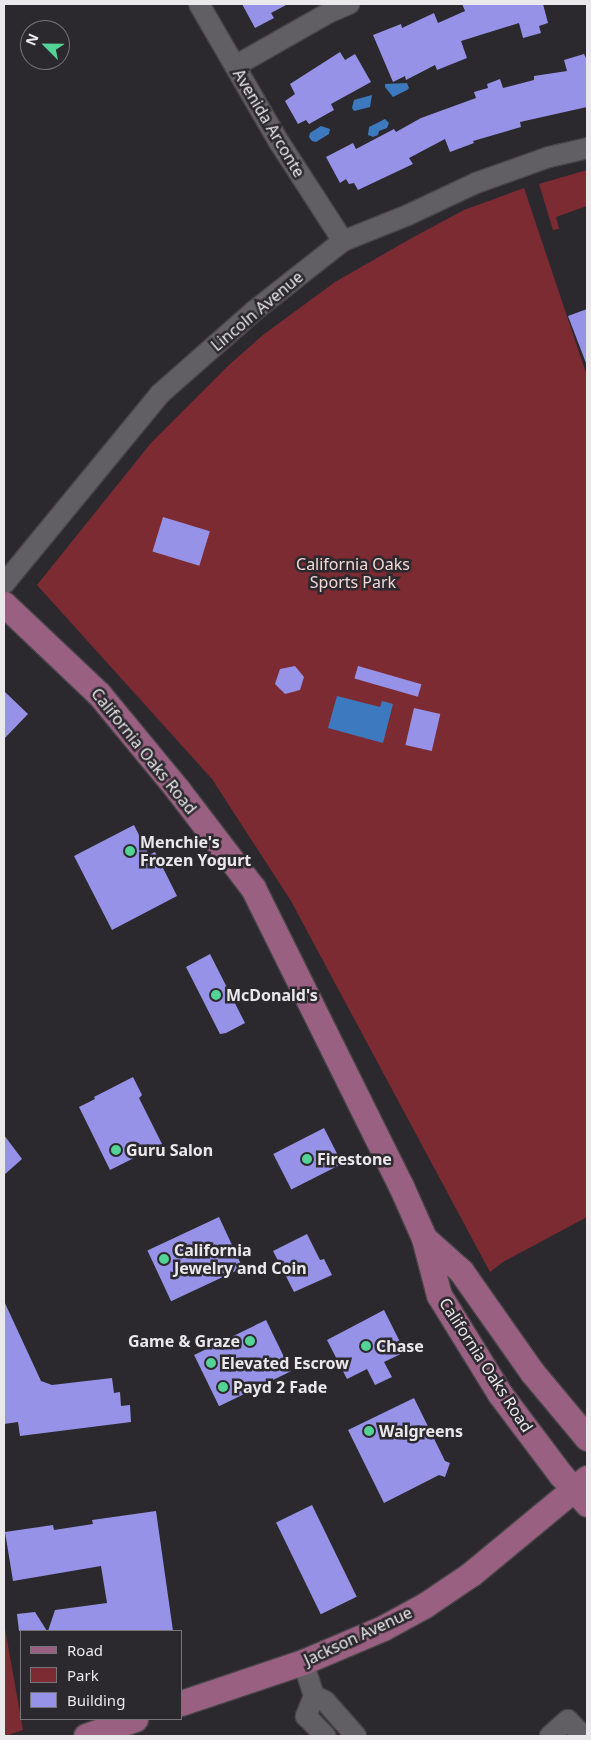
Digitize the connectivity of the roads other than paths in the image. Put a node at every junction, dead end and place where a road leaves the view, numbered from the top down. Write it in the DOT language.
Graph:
graph roads {
  1 [pos="199,4"];
  2 [pos="349,4"];
  3 [pos="235,66"];
  4 [pos="587,148"];
  5 [pos="343,241"];
  6 [pos="4,584"];
  7 [pos="4,604"];
  8 [pos="424,1238"];
  9 [pos="587,1438"];
  10 [pos="583,1490"];
  11 [pos="303,1662"];
  12 [pos="314,1696"];
  13 [pos="182,1703"];
  14 [pos="132,1720"];
  15 [pos="86,1736"];
  16 [pos="324,1736"];
  17 [pos="354,1736"];
  18 [pos="550,1736"];
  19 [pos="583,1736"];
  1 -- 3 [label="street, Avenida Arconte"];
  2 -- 3 [label="street"];
  3 -- 5 [label="street, Avenida Arconte"];
  4 -- 5 [label="street, Lincoln Avenue"];
  5 -- 6 [label="street, Lincoln Avenue"];
  7 -- 8 [label="main road, California Oaks Road"];
  8 -- 9 [label="main road, California Oaks Road"];
  8 -- 10 [label="main road, California Oaks Road"];
  10 -- 11 [label="main road, Jackson Avenue"];
  11 -- 12 [label="street"];
  11 -- 13 [label="main road, Jackson Avenue"];
  12 -- 16 [label="street"];
  12 -- 17 [label="street"];
  14 -- 15 [label="main road"];
  18 -- 19 [label="street"];
}
